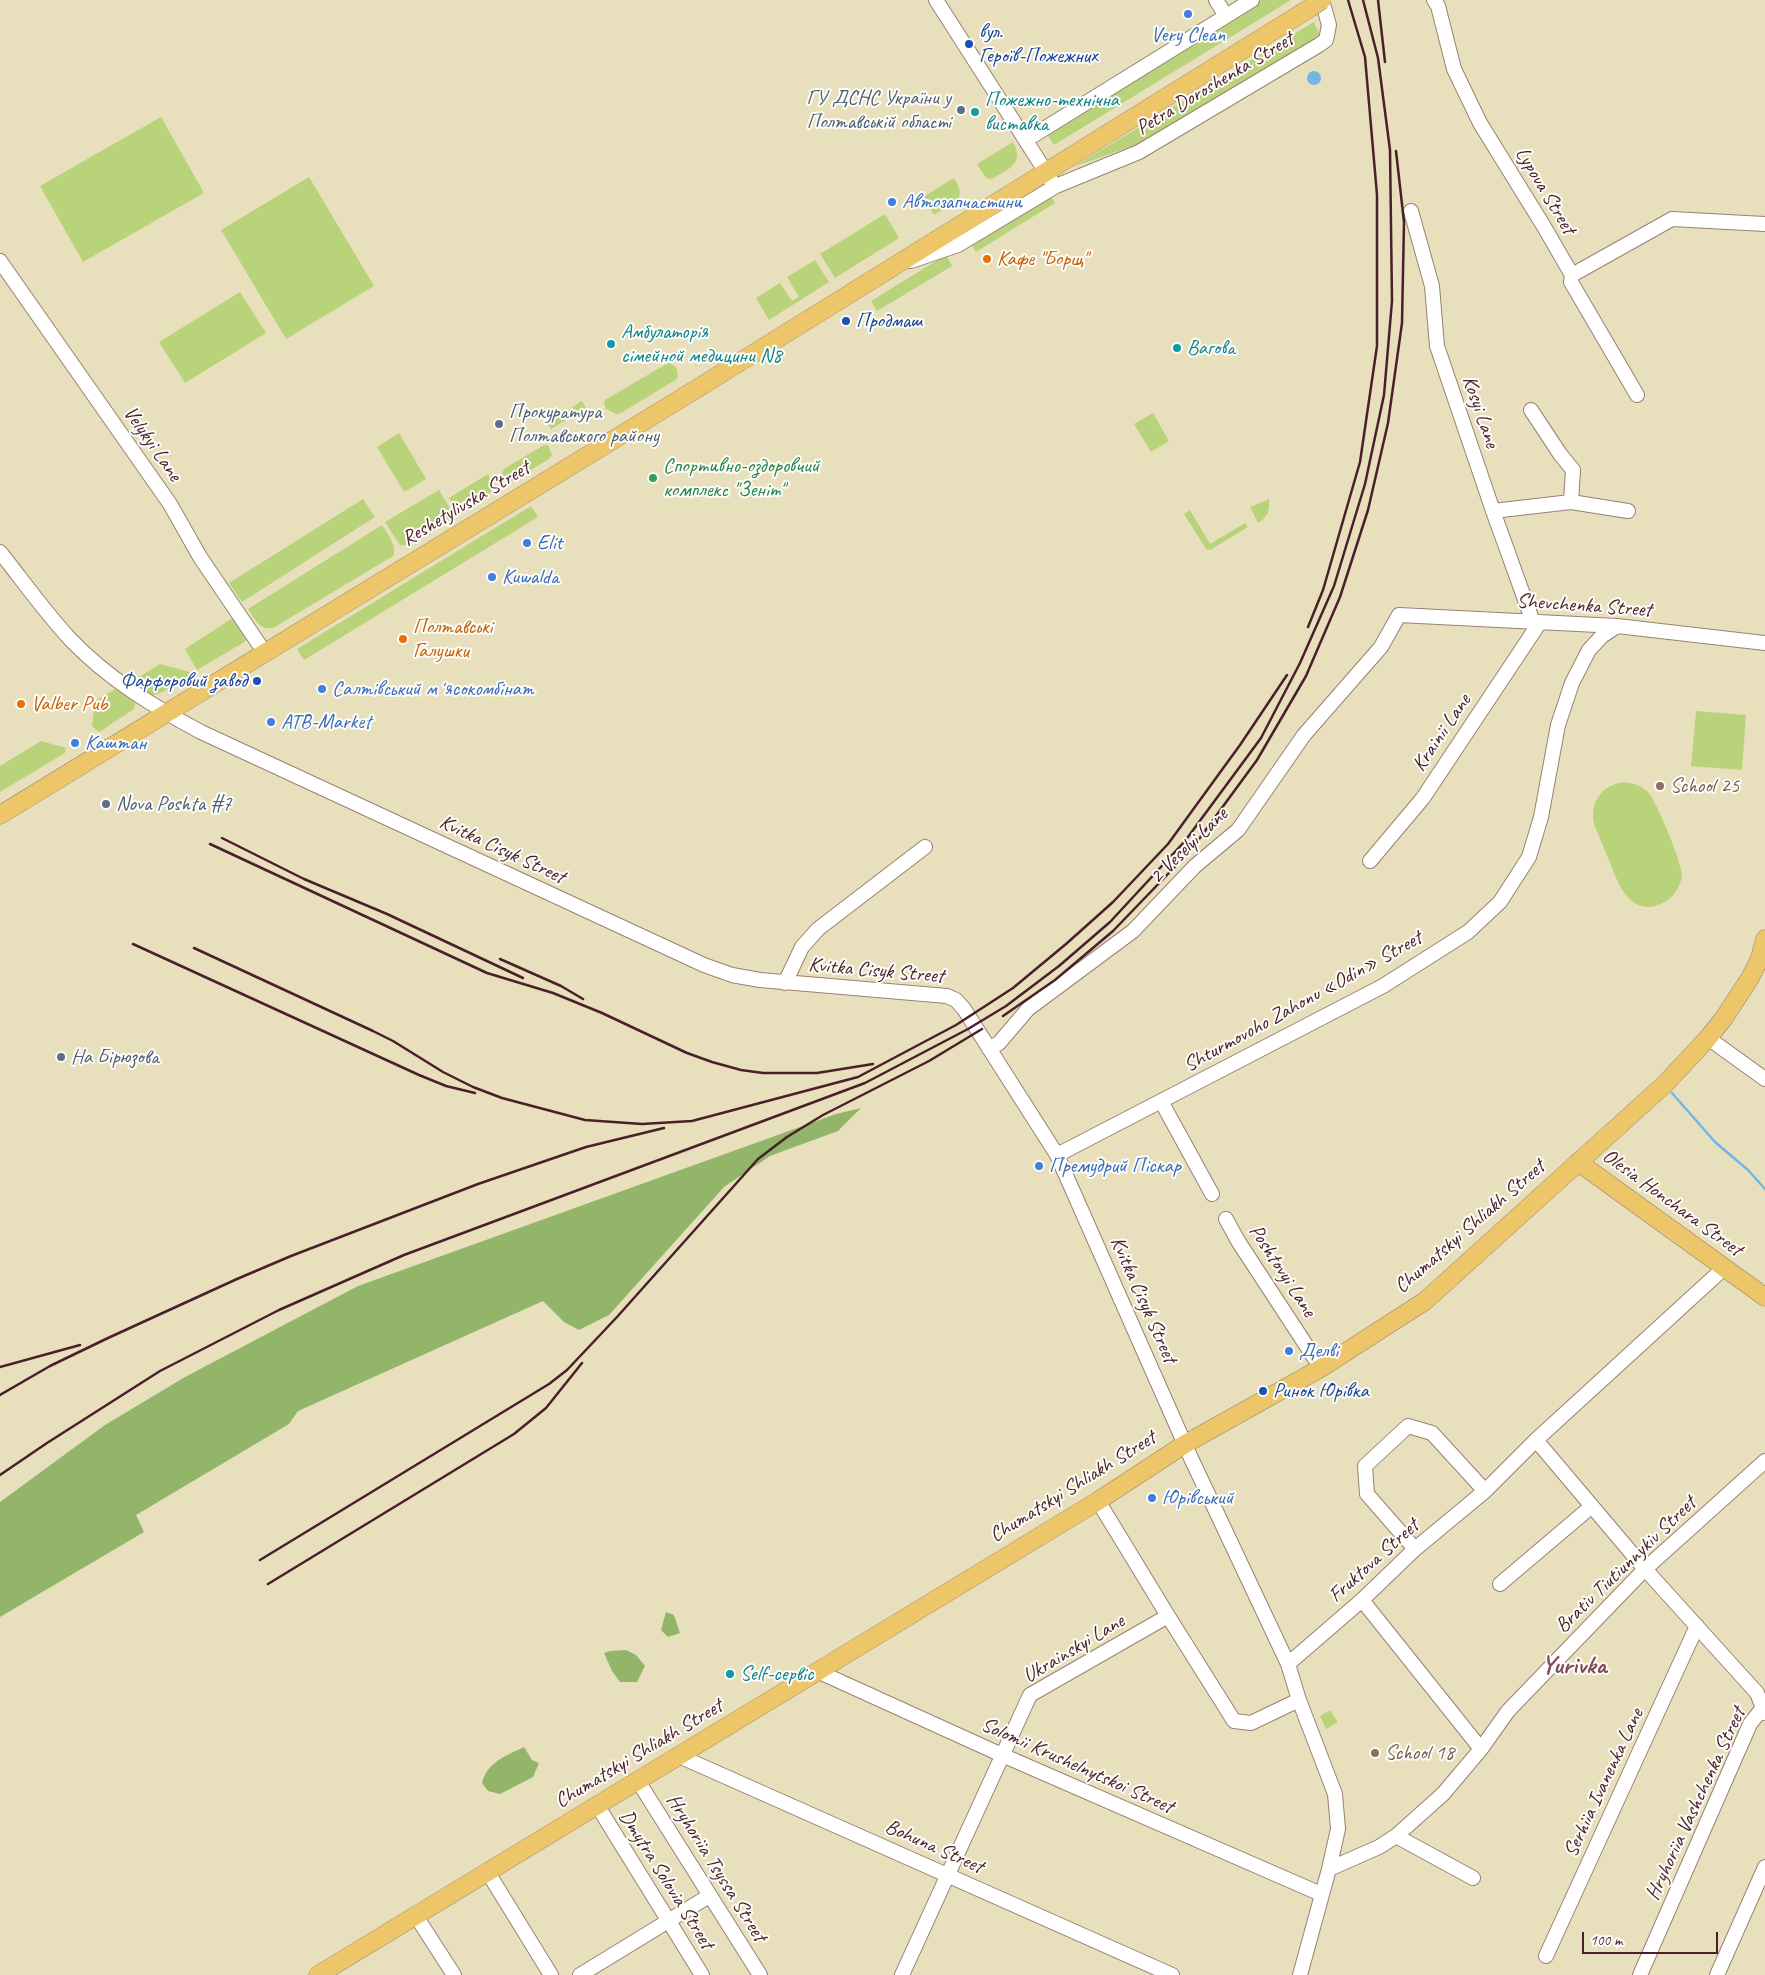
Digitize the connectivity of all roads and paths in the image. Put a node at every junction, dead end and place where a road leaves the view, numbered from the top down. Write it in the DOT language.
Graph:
graph roads {
  1 [pos="936,0"];
  2 [pos="1216,0"];
  3 [pos="1252,0"];
  4 [pos="1434,0"];
  5 [pos="1318,2"];
  6 [pos="1226,16"];
  7 [pos="1026,140"];
  8 [pos="1046,171"];
  9 [pos="1056,186"];
  10 [pos="1411,210"];
  11 [pos="1765,224"];
  12 [pos="0,261"];
  13 [pos="890,269"];
  14 [pos="1572,276"];
  15 [pos="1637,395"];
  16 [pos="1532,410"];
  17 [pos="1571,502"];
  18 [pos="1493,511"];
  19 [pos="1628,511"];
  20 [pos="0,552"];
  21 [pos="1399,614"];
  22 [pos="1536,622"];
  23 [pos="1616,626"];
  24 [pos="1765,643"];
  25 [pos="265,653"];
  26 [pos="166,714"];
  27 [pos="0,815"];
  28 [pos="925,847"];
  29 [pos="1370,861"];
  30 [pos="1765,939"];
  31 [pos="1762,960"];
  32 [pos="785,982"];
  33 [pos="1708,1038"];
  34 [pos="990,1049"];
  35 [pos="1765,1079"];
  36 [pos="1161,1101"];
  37 [pos="1057,1155"];
  38 [pos="1578,1162"];
  39 [pos="1212,1194"];
  40 [pos="1226,1219"];
  41 [pos="1724,1268"];
  42 [pos="1765,1297"];
  43 [pos="1321,1368"];
  44 [pos="1536,1440"];
  45 [pos="1185,1444"];
  46 [pos="1765,1461"];
  47 [pos="1484,1491"];
  48 [pos="1098,1501"];
  49 [pos="1592,1506"];
  50 [pos="1415,1549"];
  51 [pos="1646,1570"];
  52 [pos="1500,1584"];
  53 [pos="1362,1600"];
  54 [pos="1168,1616"];
  55 [pos="1697,1626"];
  56 [pos="1288,1664"];
  57 [pos="817,1672"];
  58 [pos="1299,1700"];
  59 [pos="1764,1709"];
  60 [pos="1481,1749"];
  61 [pos="1002,1755"];
  62 [pos="679,1756"];
  63 [pos="638,1781"];
  64 [pos="597,1805"];
  65 [pos="1396,1836"];
  66 [pos="1765,1867"];
  67 [pos="1329,1869"];
  68 [pos="488,1871"];
  69 [pos="948,1875"];
  70 [pos="1473,1878"];
  71 [pos="1321,1894"];
  72 [pos="710,1896"];
  73 [pos="416,1916"];
  74 [pos="668,1921"];
  75 [pos="1546,1956"];
  76 [pos="318,1975"];
  77 [pos="454,1975"];
  78 [pos="551,1975"];
  79 [pos="580,1975"];
  80 [pos="702,1975"];
  81 [pos="760,1975"];
  82 [pos="902,1975"];
  83 [pos="1172,1975"];
  84 [pos="1300,1975"];
  85 [pos="1640,1975"];
  86 [pos="1717,1975"];
  1 -- 7 [label="street"];
  2 -- 6 [label="street"];
  3 -- 6 [label="street"];
  4 -- 14 [label="street, Lypova Street"];
  5 -- 8 [label="main road, Reshetylivska Street"];
  5 -- 9 [label="street, Petra Doroshenka Street"];
  6 -- 7 [label="street"];
  7 -- 8 [label="street"];
  8 -- 9 [label="street"];
  8 -- 13 [label="main road, Reshetylivska Street"];
  9 -- 13 [label="street, Petra Doroshenka Street"];
  10 -- 18 [label="street, Kosyi Lane"];
  11 -- 14 [label="street"];
  12 -- 25 [label="street, Velykyi Lane"];
  13 -- 25 [label="main road, Reshetylivska Street"];
  14 -- 15 [label="street, Lypova Street"];
  16 -- 17 [label="street"];
  17 -- 18 [label="street"];
  17 -- 19 [label="street"];
  18 -- 22 [label="street, Kosyi Lane"];
  20 -- 26 [label="street, Kvitka Cisyk Street"];
  21 -- 22 [label="street, Shevchenka Street"];
  21 -- 34 [label="street, 2 Veselyi Lane"];
  22 -- 23 [label="street, Shevchenka Street"];
  22 -- 29 [label="street, Krainii Lane"];
  23 -- 24 [label="street, Shevchenka Street"];
  23 -- 36 [label="street, Shturmovoho Zahonu «Odin» Street"];
  25 -- 26 [label="main road, Reshetylivska Street"];
  26 -- 27 [label="main road, Reshetylivska Street"];
  26 -- 32 [label="street, Kvitka Cisyk Street"];
  28 -- 32 [label="street"];
  30 -- 31 [label="main road, Chumatskyi Shliakh Street"];
  31 -- 33 [label="main road, Chumatskyi Shliakh Street"];
  32 -- 34 [label="street, Kvitka Cisyk Street"];
  33 -- 35 [label="street"];
  33 -- 38 [label="main road, Chumatskyi Shliakh Street"];
  34 -- 37 [label="street, Kvitka Cisyk Street"];
  36 -- 37 [label="street, Shturmovoho Zahonu «Odin» Street"];
  36 -- 39 [label="street"];
  37 -- 45 [label="street, Kvitka Cisyk Street"];
  38 -- 41 [label="main road, Olesia Honchara Street"];
  38 -- 43 [label="main road, Chumatskyi Shliakh Street"];
  40 -- 43 [label="street, Poshtovyi Lane"];
  41 -- 42 [label="main road, Olesia Honchara Street"];
  41 -- 44 [label="street, Fruktova Street"];
  43 -- 45 [label="main road, Chumatskyi Shliakh Street"];
  44 -- 47 [label="street, Fruktova Street"];
  44 -- 49 [label="street"];
  45 -- 48 [label="main road, Chumatskyi Shliakh Street"];
  45 -- 56 [label="street, Kvitka Cisyk Street"];
  46 -- 51 [label="street, Brativ Tiutiunnykiv Street"];
  47 -- 50 [label="street, Fruktova Street"];
  47 -- 50 [label="street"];
  48 -- 54 [label="street"];
  48 -- 57 [label="main road, Chumatskyi Shliakh Street"];
  49 -- 51 [label="street"];
  49 -- 52 [label="street"];
  50 -- 53 [label="street, Fruktova Street"];
  51 -- 55 [label="street"];
  51 -- 60 [label="street, Brativ Tiutiunnykiv Street"];
  53 -- 56 [label="street, Fruktova Street"];
  53 -- 60 [label="street"];
  54 -- 58 [label="street"];
  54 -- 61 [label="street, Ukrainskyi Lane"];
  55 -- 59 [label="street"];
  55 -- 75 [label="street, Serhiia Ivanenka Lane"];
  56 -- 58 [label="street"];
  57 -- 61 [label="street, Solomii Krushelnytskoi Street"];
  57 -- 62 [label="main road, Chumatskyi Shliakh Street"];
  58 -- 67 [label="street"];
  59 -- 85 [label="street, Hryhoriia Vashchenka Street"];
  60 -- 65 [label="street, Brativ Tiutiunnykiv Street"];
  61 -- 69 [label="street, Ukrainskyi Lane"];
  61 -- 71 [label="street, Solomii Krushelnytskoi Street"];
  62 -- 63 [label="main road, Chumatskyi Shliakh Street"];
  62 -- 69 [label="street, Bohuna Street"];
  63 -- 64 [label="main road, Chumatskyi Shliakh Street"];
  63 -- 72 [label="street, Hryhoriia Tsyssa Street"];
  64 -- 68 [label="main road, Chumatskyi Shliakh Street"];
  64 -- 74 [label="street, Dmytra Solovia Street"];
  65 -- 67 [label="street, Brativ Tiutiunnykiv Street"];
  65 -- 70 [label="street"];
  66 -- 86 [label="street"];
  67 -- 71 [label="street"];
  68 -- 73 [label="main road, Chumatskyi Shliakh Street"];
  68 -- 78 [label="street"];
  69 -- 82 [label="street, Ukrainskyi Lane"];
  69 -- 83 [label="street, Bohuna Street"];
  71 -- 84 [label="street"];
  72 -- 74 [label="street"];
  72 -- 81 [label="street, Hryhoriia Tsyssa Street"];
  73 -- 76 [label="main road, Chumatskyi Shliakh Street"];
  73 -- 77 [label="street"];
  74 -- 79 [label="street"];
  74 -- 80 [label="street, Dmytra Solovia Street"];
}
